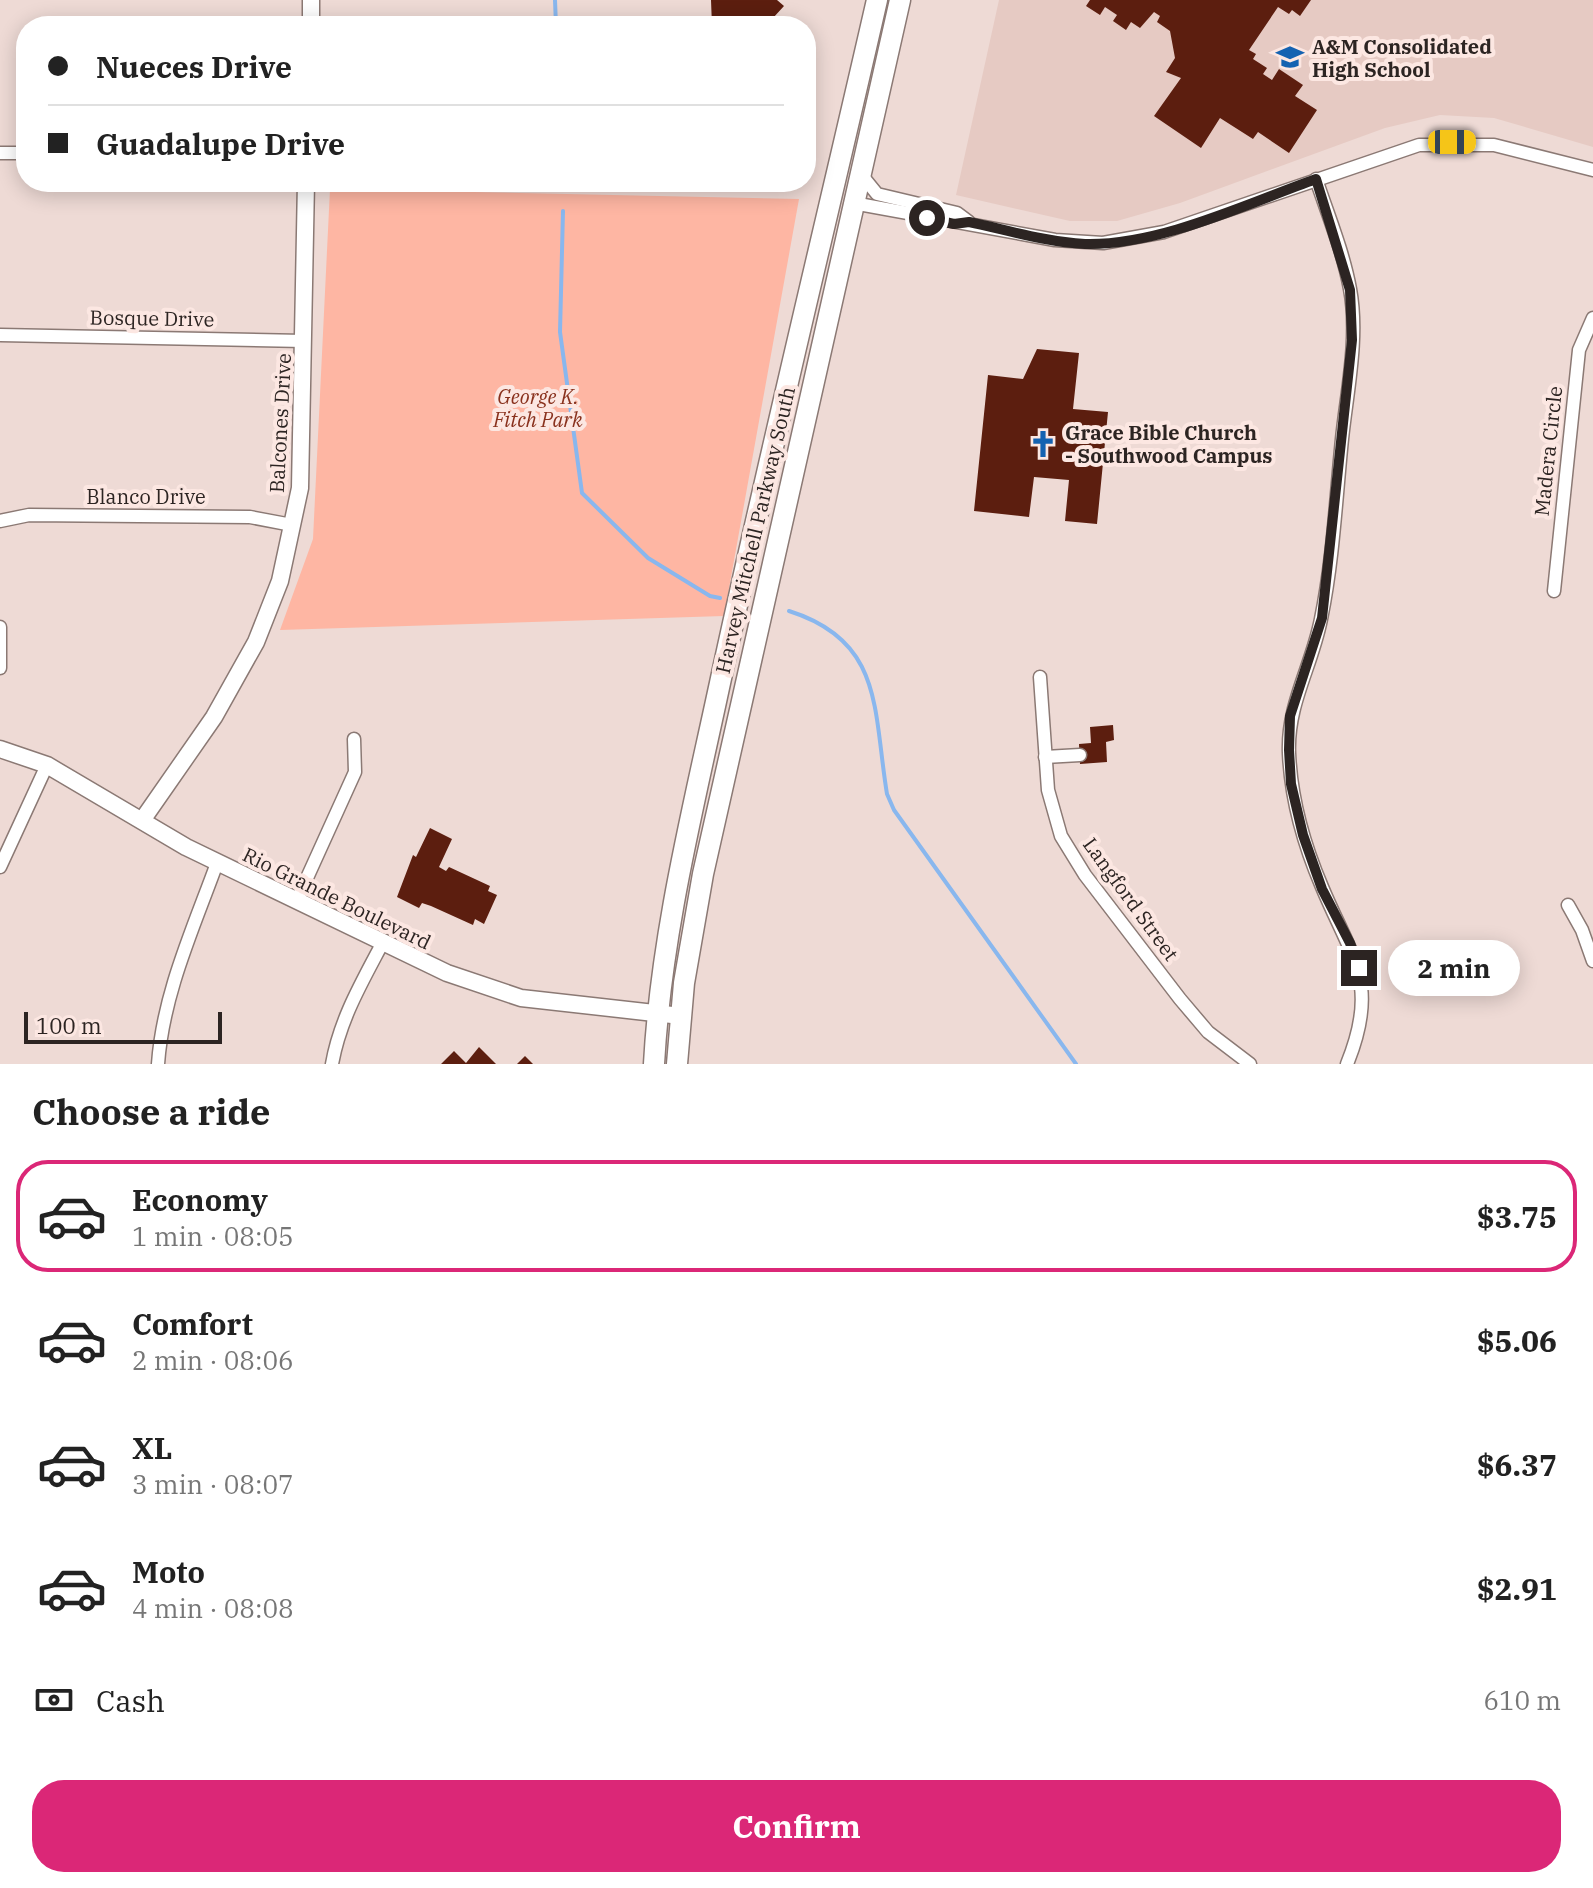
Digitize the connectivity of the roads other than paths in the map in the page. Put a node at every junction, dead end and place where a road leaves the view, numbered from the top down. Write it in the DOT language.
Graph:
graph roads {
  1 [pos="877,0"];
  2 [pos="900,0"];
  3 [pos="1593,170"];
  4 [pos="838,172"];
  5 [pos="860,173"];
  6 [pos="1316,179"];
  7 [pos="306,192"];
  8 [pos="853,203"];
  9 [pos="969,222"];
  10 [pos="1593,318"];
  11 [pos="0,335"];
  12 [pos="304,341"];
  13 [pos="0,521"];
  14 [pos="292,525"];
  15 [pos="1554,591"];
  16 [pos="0,627"];
  17 [pos="0,668"];
  18 [pos="1040,677"];
  19 [pos="354,739"];
  20 [pos="0,749"];
  21 [pos="1080,755"];
  22 [pos="1045,757"];
  23 [pos="47,765"];
  24 [pos="143,819"];
  25 [pos="217,863"];
  26 [pos="0,867"];
  27 [pos="297,900"];
  28 [pos="1568,905"];
  29 [pos="383,942"];
  30 [pos="1593,961"];
  31 [pos="657,1014"];
  32 [pos="681,1016"];
  33 [pos="158,1064"];
  34 [pos="332,1064"];
  35 [pos="654,1064"];
  36 [pos="677,1064"];
  37 [pos="1250,1064"];
  38 [pos="1347,1064"];
  1 -- 4 [label="highway, Harvey Mitchell Parkway South"];
  2 -- 5 [label="highway, Harvey Mitchell Parkway South"];
  3 -- 6 [label="street"];
  4 -- 8 [label="highway"];
  4 -- 31 [label="highway, Harvey Mitchell Parkway South"];
  5 -- 8 [label="highway, Harvey Mitchell Parkway South"];
  5 -- 9 [label="street"];
  6 -- 9 [label="street"];
  6 -- 38 [label="street"];
  7 -- 12 [label="street, Balcones Drive"];
  8 -- 9 [label="street"];
  8 -- 32 [label="highway, Harvey Mitchell Parkway South"];
  10 -- 15 [label="street, Madera Circle"];
  11 -- 12 [label="street, Bosque Drive"];
  12 -- 14 [label="street, Balcones Drive"];
  13 -- 14 [label="street, Blanco Drive"];
  14 -- 24 [label="street, Balcones Drive"];
  16 -- 17 [label="street"];
  18 -- 22 [label="street, Langford Street"];
  19 -- 27 [label="street"];
  20 -- 23 [label="street, Rio Grande Boulevard"];
  21 -- 22 [label="street"];
  22 -- 37 [label="street, Langford Street"];
  23 -- 24 [label="street, Rio Grande Boulevard"];
  23 -- 26 [label="street"];
  24 -- 25 [label="street, Rio Grande Boulevard"];
  25 -- 27 [label="street, Rio Grande Boulevard"];
  25 -- 33 [label="street"];
  27 -- 29 [label="street, Rio Grande Boulevard"];
  28 -- 30 [label="street"];
  29 -- 31 [label="street, Rio Grande Boulevard"];
  29 -- 34 [label="street"];
  31 -- 32 [label="street, Rio Grande Boulevard"];
  31 -- 35 [label="highway, Harvey Mitchell Parkway South"];
  32 -- 36 [label="highway, Harvey Mitchell Parkway South"];
}
